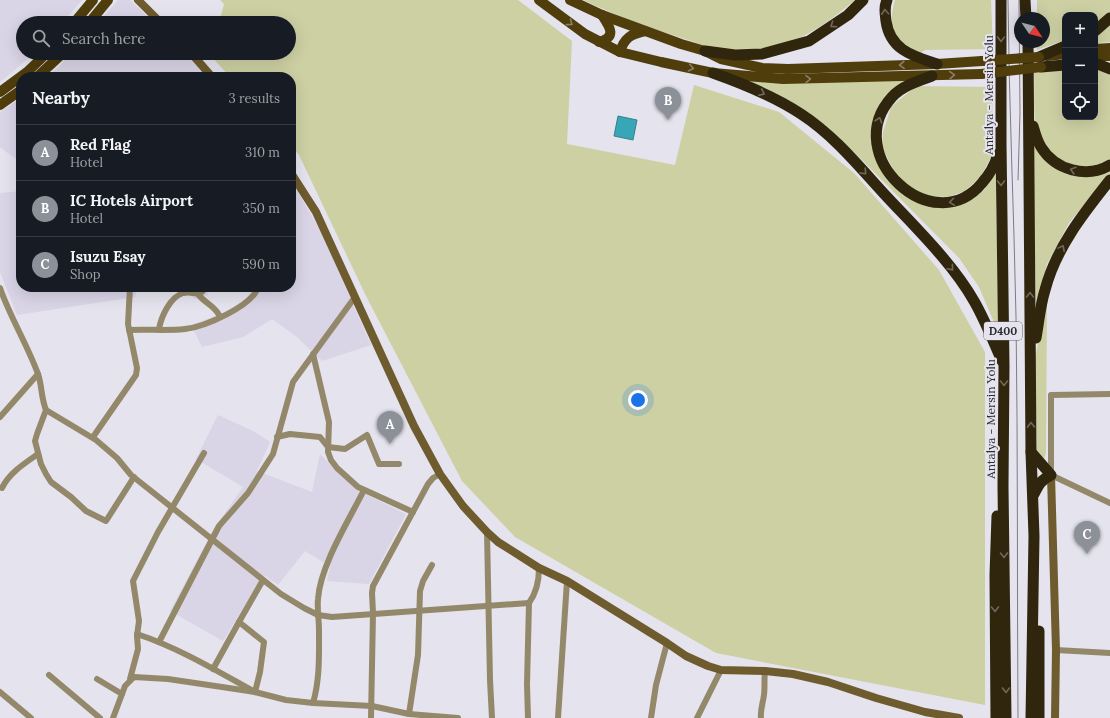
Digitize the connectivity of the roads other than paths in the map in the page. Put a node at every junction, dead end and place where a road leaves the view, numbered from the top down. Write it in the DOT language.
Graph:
graph roads {
  1 [pos="93,0"];
  2 [pos="108,0"];
  3 [pos="138,0"];
  4 [pos="539,0"];
  5 [pos="570,0"];
  6 [pos="863,0"];
  7 [pos="887,0"];
  8 [pos="1001,0"];
  9 [pos="1025,0"];
  10 [pos="1030,0"];
  11 [pos="1026,12"];
  12 [pos="1030,12"];
  13 [pos="602,15"];
  14 [pos="80,16"];
  15 [pos="95,16"];
  16 [pos="154,16"];
  17 [pos="1110,18"];
  18 [pos="1098,28"];
  19 [pos="645,31"];
  20 [pos="599,42"];
  21 [pos="1028,48"];
  22 [pos="1062,48"];
  23 [pos="1110,48"];
  24 [pos="1098,50"];
  25 [pos="620,52"];
  26 [pos="705,52"];
  27 [pos="1062,55"];
  28 [pos="1098,56"];
  29 [pos="1110,56"];
  30 [pos="40,60"];
  31 [pos="55,60"];
  32 [pos="197,60"];
  33 [pos="1040,62"];
  34 [pos="1062,63"];
  35 [pos="937,64"];
  36 [pos="1098,64"];
  37 [pos="1110,69"];
  38 [pos="27,72"];
  39 [pos="43,72"];
  40 [pos="208,72"];
  41 [pos="713,73"];
  42 [pos="932,76"];
  43 [pos="16,80"];
  44 [pos="0,92"];
  45 [pos="16,94"];
  46 [pos="0,105"];
  47 [pos="1029,113"];
  48 [pos="1001,144"];
  49 [pos="1110,165"];
  50 [pos="1110,180"];
  51 [pos="296,182"];
  52 [pos="0,288"];
  53 [pos="130,292"];
  54 [pos="203,292"];
  55 [pos="255,292"];
  56 [pos="198,294"];
  57 [pos="355,297"];
  58 [pos="2,298"];
  59 [pos="220,317"];
  60 [pos="159,329"];
  61 [pos="129,330"];
  62 [pos="313,354"];
  63 [pos="1004,366"];
  64 [pos="1031,366"];
  65 [pos="38,374"];
  66 [pos="1110,394"];
  67 [pos="46,410"];
  68 [pos="0,417"];
  69 [pos="93,437"];
  70 [pos="277,437"];
  71 [pos="328,447"];
  72 [pos="1032,452"];
  73 [pos="204,453"];
  74 [pos="38,454"];
  75 [pos="399,464"];
  76 [pos="440,474"];
  77 [pos="1052,475"];
  78 [pos="134,477"];
  79 [pos="1003,486"];
  80 [pos="2,488"];
  81 [pos="364,490"];
  82 [pos="1033,498"];
  83 [pos="1110,503"];
  84 [pos="172,508"];
  85 [pos="413,512"];
  86 [pos="487,532"];
  87 [pos="1034,536"];
  88 [pos="212,539"];
  89 [pos="432,565"];
  90 [pos="539,568"];
  91 [pos="263,580"];
  92 [pos="567,581"];
  93 [pos="529,603"];
  94 [pos="488,605"];
  95 [pos="418,610"];
  96 [pos="373,613"];
  97 [pos="318,615"];
  98 [pos="239,622"];
  99 [pos="137,634"];
  100 [pos="159,642"];
  101 [pos="667,643"];
  102 [pos="1056,650"];
  103 [pos="1110,653"];
  104 [pos="213,669"];
  105 [pos="721,670"];
  106 [pos="765,671"];
  107 [pos="49,675"];
  108 [pos="97,679"];
  109 [pos="130,680"];
  110 [pos="0,692"];
  111 [pos="255,692"];
  112 [pos="122,694"];
  113 [pos="313,703"];
  114 [pos="372,706"];
  115 [pos="409,714"];
  116 [pos="998,717"];
  117 [pos="31,718"];
  118 [pos="100,718"];
  119 [pos="113,718"];
  120 [pos="371,718"];
  121 [pos="458,718"];
  122 [pos="492,718"];
  123 [pos="528,718"];
  124 [pos="558,718"];
  125 [pos="651,718"];
  126 [pos="697,718"];
  127 [pos="761,718"];
  128 [pos="958,718"];
  129 [pos="1031,718"];
  130 [pos="1039,718"];
  131 [pos="1055,718"];
  1 -- 14 [label="main road"];
  2 -- 15 [label="main road"];
  3 -- 16 [label="street"];
  4 -- 20 [label="main road, one-way"];
  5 -- 13 [label="main road"];
  6 -- 26 [label="highway, one-way"];
  35 -- 7 [label="highway, one-way"];
  8 -- 48 [label="highway, Antalya - Mersin Yolu / D400, one-way"];
  9 -- 11 [label="highway"];
  10 -- 12 [label="highway"];
  13 -- 19 [label="main road"];
  13 -- 20 [label="main road"];
  17 -- 18 [label="highway"];
  19 -- 25 [label="main road"];
  19 -- 26 [label="main road"];
  20 -- 25 [label="main road"];
  21 -- 47 [label="highway, D400"];
  22 -- 33 [label="highway"];
  23 -- 24 [label="main road"];
  25 -- 41 [label="main road, one-way"];
  35 -- 26 [label="main road, one-way"];
  27 -- 33 [label="main road"];
  28 -- 29 [label="main road"];
  30 -- 38 [label="main road"];
  31 -- 39 [label="main road"];
  32 -- 40 [label="street"];
  33 -- 34 [label="highway"];
  33 -- 35 [label="main road, bridge"];
  42 -- 33 [label="main road, one-way, bridge"];
  36 -- 37 [label="highway"];
  41 -- 42 [label="main road, one-way"];
  41 -- 63 [label="highway, one-way"];
  48 -- 42 [label="highway, one-way"];
  43 -- 44 [label="main road"];
  45 -- 46 [label="main road"];
  49 -- 47 [label="highway, one-way"];
  64 -- 47 [label="highway, D400, one-way"];
  48 -- 63 [label="highway, Antalya - Mersin Yolu / D400, one-way"];
  64 -- 50 [label="highway, one-way"];
  51 -- 57 [label="street"];
  52 -- 58 [label="street"];
  53 -- 61 [label="street"];
  54 -- 56 [label="street"];
  55 -- 59 [label="street"];
  56 -- 59 [label="street"];
  56 -- 60 [label="street"];
  57 -- 62 [label="street"];
  57 -- 76 [label="street"];
  58 -- 65 [label="street"];
  59 -- 60 [label="street"];
  60 -- 61 [label="street"];
  61 -- 69 [label="street"];
  62 -- 70 [label="street"];
  62 -- 71 [label="street"];
  63 -- 79 [label="highway, Antalya - Mersin Yolu / D400, one-way"];
  72 -- 64 [label="highway, D400, one-way"];
  65 -- 67 [label="street"];
  65 -- 68 [label="street"];
  66 -- 77 [label="street"];
  67 -- 69 [label="street"];
  67 -- 74 [label="street"];
  69 -- 78 [label="street"];
  70 -- 71 [label="street"];
  70 -- 88 [label="street"];
  71 -- 75 [label="street"];
  71 -- 81 [label="street"];
  72 -- 77 [label="highway"];
  72 -- 82 [label="highway, D400"];
  73 -- 84 [label="street"];
  74 -- 78 [label="street"];
  74 -- 80 [label="street"];
  76 -- 85 [label="street"];
  76 -- 86 [label="street"];
  77 -- 82 [label="highway"];
  77 -- 83 [label="street"];
  77 -- 102 [label="street"];
  78 -- 84 [label="street"];
  79 -- 116 [label="highway, Antalya - Mersin Yolu / D400, one-way"];
  79 -- 116 [label="highway, one-way"];
  81 -- 85 [label="street"];
  81 -- 97 [label="street"];
  82 -- 87 [label="highway, D400"];
  84 -- 88 [label="street"];
  84 -- 99 [label="street"];
  85 -- 96 [label="street"];
  86 -- 90 [label="street"];
  86 -- 94 [label="street"];
  87 -- 129 [label="highway, D400"];
  87 -- 130 [label="highway"];
  88 -- 91 [label="street"];
  88 -- 100 [label="street"];
  89 -- 95 [label="street"];
  90 -- 92 [label="street"];
  90 -- 93 [label="street"];
  91 -- 97 [label="street"];
  91 -- 98 [label="street"];
  92 -- 101 [label="street"];
  92 -- 124 [label="street"];
  93 -- 94 [label="street"];
  93 -- 123 [label="street"];
  94 -- 95 [label="street"];
  94 -- 122 [label="street"];
  95 -- 96 [label="street"];
  95 -- 115 [label="street"];
  96 -- 97 [label="street"];
  96 -- 114 [label="street"];
  97 -- 113 [label="street"];
  98 -- 104 [label="street"];
  98 -- 111 [label="street"];
  99 -- 100 [label="street"];
  99 -- 109 [label="street"];
  100 -- 104 [label="street"];
  101 -- 105 [label="street"];
  101 -- 125 [label="street"];
  102 -- 103 [label="street"];
  102 -- 131 [label="street"];
  104 -- 111 [label="street"];
  105 -- 106 [label="street"];
  105 -- 126 [label="street"];
  106 -- 127 [label="street"];
  106 -- 128 [label="street"];
  107 -- 118 [label="street"];
  108 -- 112 [label="street"];
  109 -- 111 [label="street"];
  109 -- 112 [label="street"];
  110 -- 117 [label="street"];
  111 -- 113 [label="street"];
  112 -- 119 [label="street"];
  113 -- 114 [label="street"];
  114 -- 115 [label="street"];
  114 -- 120 [label="street"];
  115 -- 121 [label="street"];
}
